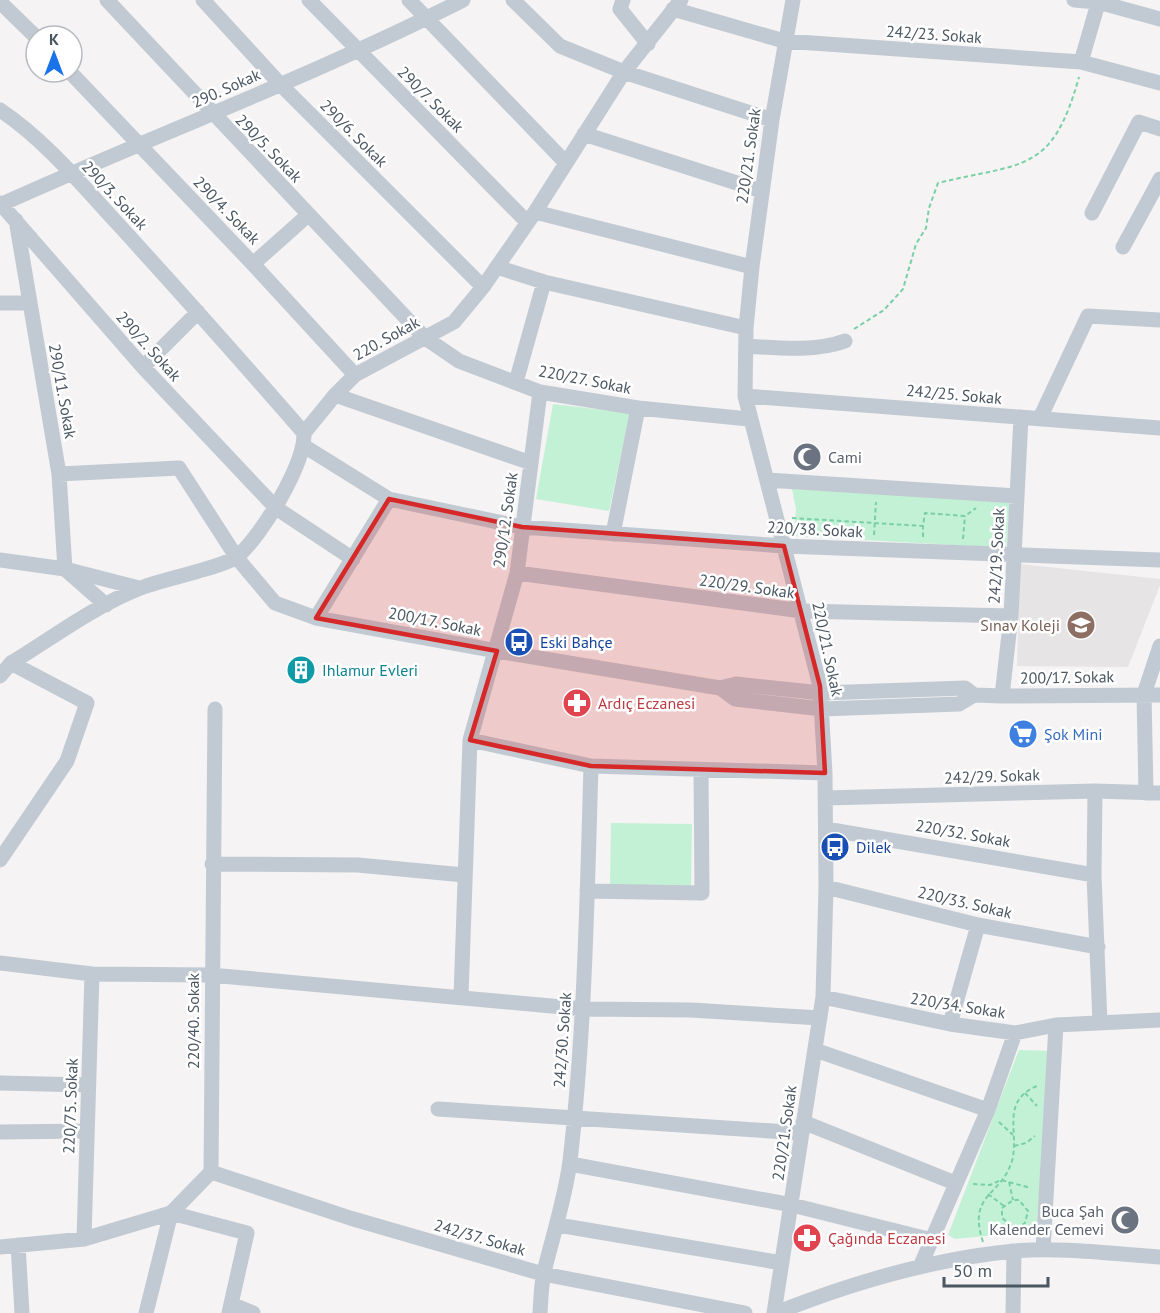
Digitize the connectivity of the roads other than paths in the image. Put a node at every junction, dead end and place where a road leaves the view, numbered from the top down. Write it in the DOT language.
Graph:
graph roads {
  1 [pos="107,0"];
  2 [pos="203,0"];
  3 [pos="309,0"];
  4 [pos="409,0"];
  5 [pos="463,0"];
  6 [pos="513,0"];
  7 [pos="793,0"];
  8 [pos="1074,0"];
  9 [pos="1098,1"];
  10 [pos="0,2"];
  11 [pos="619,3"];
  12 [pos="677,4"];
  13 [pos="426,18"];
  14 [pos="1160,19"];
  15 [pos="24,25"];
  16 [pos="784,42"];
  17 [pos="648,44"];
  18 [pos="356,49"];
  19 [pos="1082,62"];
  20 [pos="624,72"];
  21 [pos="1160,83"];
  22 [pos="81,84"];
  23 [pos="280,84"];
  24 [pos="0,110"];
  25 [pos="212,114"];
  26 [pos="771,120"];
  27 [pos="1160,129"];
  28 [pos="584,134"];
  29 [pos="138,143"];
  30 [pos="565,162"];
  31 [pos="71,173"];
  32 [pos="1160,179"];
  33 [pos="762,190"];
  34 [pos="1,204"];
  35 [pos="1092,213"];
  36 [pos="308,215"];
  37 [pos="531,217"];
  38 [pos="16,220"];
  39 [pos="1123,247"];
  40 [pos="253,264"];
  41 [pos="497,267"];
  42 [pos="752,267"];
  43 [pos="544,282"];
  44 [pos="483,287"];
  45 [pos="0,303"];
  46 [pos="29,303"];
  47 [pos="198,312"];
  48 [pos="1160,320"];
  49 [pos="746,328"];
  50 [pos="424,337"];
  51 [pos="845,341"];
  52 [pos="746,346"];
  53 [pos="143,367"];
  54 [pos="355,375"];
  55 [pos="516,382"];
  56 [pos="540,392"];
  57 [pos="335,395"];
  58 [pos="745,396"];
  59 [pos="638,408"];
  60 [pos="1021,417"];
  61 [pos="1040,418"];
  62 [pos="749,419"];
  63 [pos="1160,428"];
  64 [pos="304,440"];
  65 [pos="531,463"];
  66 [pos="59,474"];
  67 [pos="767,480"];
  68 [pos="1017,496"];
  69 [pos="389,499"];
  70 [pos="276,508"];
  71 [pos="522,526"];
  72 [pos="613,534"];
  73 [pos="784,546"];
  74 [pos="1014,556"];
  75 [pos="237,558"];
  76 [pos="353,559"];
  77 [pos="0,560"];
  78 [pos="1160,560"];
  79 [pos="65,569"];
  80 [pos="517,573"];
  81 [pos="139,588"];
  82 [pos="106,605"];
  83 [pos="802,611"];
  84 [pos="1011,616"];
  85 [pos="316,618"];
  86 [pos="1160,646"];
  87 [pos="497,651"];
  88 [pos="11,663"];
  89 [pos="0,676"];
  90 [pos="720,688"];
  91 [pos="821,693"];
  92 [pos="974,695"];
  93 [pos="1152,695"];
  94 [pos="1002,696"];
  95 [pos="215,709"];
  96 [pos="822,709"];
  97 [pos="470,740"];
  98 [pos="591,765"];
  99 [pos="701,770"];
  100 [pos="825,774"];
  101 [pos="1095,791"];
  102 [pos="1153,793"];
  103 [pos="825,798"];
  104 [pos="826,829"];
  105 [pos="0,860"];
  106 [pos="212,864"];
  107 [pos="464,875"];
  108 [pos="1094,875"];
  109 [pos="826,887"];
  110 [pos="587,891"];
  111 [pos="978,925"];
  112 [pos="1098,946"];
  113 [pos="0,963"];
  114 [pos="92,974"];
  115 [pos="211,975"];
  116 [pos="461,996"];
  117 [pos="823,997"];
  118 [pos="584,1009"];
  119 [pos="820,1018"];
  120 [pos="1160,1020"];
  121 [pos="1100,1023"];
  122 [pos="950,1024"];
  123 [pos="1056,1025"];
  124 [pos="1015,1033"];
  125 [pos="815,1050"];
  126 [pos="0,1083"];
  127 [pos="88,1085"];
  128 [pos="438,1110"];
  129 [pos="986,1113"];
  130 [pos="574,1118"];
  131 [pos="802,1127"];
  132 [pos="87,1131"];
  133 [pos="0,1132"];
  134 [pos="570,1164"];
  135 [pos="211,1172"];
  136 [pos="955,1183"];
  137 [pos="792,1205"];
  138 [pos="171,1213"];
  139 [pos="558,1226"];
  140 [pos="84,1239"];
  141 [pos="932,1240"];
  142 [pos="18,1245"];
  143 [pos="0,1247"];
  144 [pos="1043,1250"];
  145 [pos="1016,1251"];
  146 [pos="1160,1257"];
  147 [pos="782,1263"];
  148 [pos="920,1268"];
  149 [pos="543,1274"];
  150 [pos="230,1309"];
  151 [pos="22,1313"];
  152 [pos="146,1313"];
  153 [pos="253,1313"];
  154 [pos="540,1313"];
  155 [pos="745,1313"];
  156 [pos="775,1313"];
  157 [pos="1013,1313"];
  1 -- 25 [label="street, 290/5. Sokak"];
  2 -- 23 [label="street, 290/6. Sokak"];
  3 -- 18 [label="street, 290/7. Sokak"];
  4 -- 13 [label="street"];
  5 -- 13 [label="street, 290. Sokak"];
  6 -- 20 [label="street"];
  7 -- 16 [label="street, 220/21. Sokak"];
  8 -- 9 [label="street"];
  9 -- 14 [label="street"];
  9 -- 19 [label="street"];
  10 -- 15 [label="street"];
  11 -- 17 [label="street"];
  12 -- 16 [label="street, 242/23. Sokak"];
  12 -- 17 [label="street, 220. Sokak"];
  13 -- 18 [label="street, 290. Sokak"];
  13 -- 30 [label="street"];
  16 -- 19 [label="street, 242/23. Sokak"];
  16 -- 26 [label="street, 220/21. Sokak"];
  17 -- 20 [label="street, 220. Sokak"];
  18 -- 23 [label="street, 290. Sokak"];
  18 -- 37 [label="street, 290/7. Sokak"];
  19 -- 21 [label="street, 242/23. Sokak"];
  20 -- 26 [label="street"];
  20 -- 28 [label="street, 220. Sokak"];
  22 -- 29 [label="street, 290/4. Sokak"];
  23 -- 25 [label="street, 290. Sokak"];
  23 -- 44 [label="street, 290/6. Sokak"];
  24 -- 31 [label="street, 290/3. Sokak"];
  25 -- 29 [label="street, 290. Sokak"];
  25 -- 36 [label="street, 290/5. Sokak"];
  26 -- 33 [label="street, 220/21. Sokak"];
  27 -- 35 [label="street"];
  28 -- 30 [label="street, 220. Sokak"];
  28 -- 33 [label="street"];
  29 -- 31 [label="street, 290. Sokak"];
  29 -- 40 [label="street, 290/4. Sokak"];
  30 -- 37 [label="street, 220. Sokak"];
  31 -- 34 [label="street, 290. Sokak"];
  31 -- 47 [label="street, 290/3. Sokak"];
  32 -- 39 [label="street"];
  33 -- 42 [label="street, 220/21. Sokak"];
  34 -- 38 [label="street, 290/2. Sokak"];
  36 -- 40 [label="street"];
  36 -- 50 [label="street, 290/5. Sokak"];
  37 -- 41 [label="street, 220. Sokak"];
  37 -- 42 [label="street"];
  38 -- 46 [label="street, 290/11. Sokak"];
  38 -- 53 [label="street, 290/2. Sokak"];
  40 -- 54 [label="street, 290/4. Sokak"];
  41 -- 43 [label="street"];
  41 -- 44 [label="street, 220. Sokak"];
  42 -- 49 [label="street, 220/21. Sokak"];
  43 -- 49 [label="street"];
  43 -- 55 [label="street"];
  44 -- 50 [label="street, 220. Sokak"];
  45 -- 46 [label="street"];
  46 -- 66 [label="street, 290/11. Sokak"];
  47 -- 53 [label="street"];
  47 -- 64 [label="street, 290/3. Sokak"];
  48 -- 61 [label="street"];
  49 -- 52 [label="street, 220/21. Sokak"];
  50 -- 54 [label="street, 220. Sokak"];
  50 -- 55 [label="street, 220/27. Sokak"];
  51 -- 52 [label="street"];
  52 -- 58 [label="street, 220/21. Sokak"];
  53 -- 70 [label="street, 290/2. Sokak"];
  54 -- 57 [label="street, 220. Sokak"];
  55 -- 56 [label="street, 220/27. Sokak"];
  56 -- 59 [label="street, 220/27. Sokak"];
  56 -- 65 [label="street, 290/12. Sokak"];
  57 -- 64 [label="street, 220. Sokak"];
  57 -- 65 [label="street"];
  58 -- 60 [label="street, 242/25. Sokak"];
  58 -- 62 [label="street, 220/21. Sokak"];
  59 -- 62 [label="street, 220/27. Sokak"];
  59 -- 72 [label="street"];
  60 -- 61 [label="street, 242/25. Sokak"];
  60 -- 68 [label="street, 242/19. Sokak"];
  61 -- 63 [label="street, 242/25. Sokak"];
  62 -- 67 [label="street, 220/21. Sokak"];
  64 -- 69 [label="street, 220/38. Sokak"];
  64 -- 70 [label="street, 220. Sokak"];
  65 -- 71 [label="street, 290/12. Sokak"];
  66 -- 75 [label="street, 200/17. Sokak"];
  66 -- 79 [label="street, 290/11. Sokak"];
  67 -- 68 [label="street"];
  67 -- 73 [label="street, 220/21. Sokak"];
  68 -- 74 [label="street, 242/19. Sokak"];
  69 -- 71 [label="street, 220/38. Sokak"];
  69 -- 76 [label="street"];
  70 -- 75 [label="street, 220. Sokak"];
  70 -- 76 [label="street, 290/2. Sokak"];
  71 -- 72 [label="street, 220/38. Sokak"];
  71 -- 80 [label="street, 290/12. Sokak"];
  72 -- 73 [label="street, 220/38. Sokak"];
  73 -- 74 [label="street, 220/38. Sokak"];
  73 -- 83 [label="street, 220/21. Sokak"];
  74 -- 78 [label="street, 220/38. Sokak"];
  74 -- 84 [label="street, 242/19. Sokak"];
  75 -- 81 [label="street"];
  75 -- 85 [label="street, 200/17. Sokak"];
  76 -- 85 [label="street"];
  77 -- 79 [label="street"];
  79 -- 81 [label="street"];
  79 -- 82 [label="street"];
  80 -- 83 [label="street, 220/29. Sokak"];
  80 -- 87 [label="street, 290/12. Sokak"];
  81 -- 82 [label="street"];
  82 -- 88 [label="street"];
  83 -- 84 [label="street, 220/29. Sokak"];
  83 -- 91 [label="street, 220/21. Sokak"];
  84 -- 94 [label="street, 242/19. Sokak"];
  85 -- 87 [label="street, 200/17. Sokak"];
  86 -- 93 [label="street"];
  87 -- 90 [label="street, 200/17. Sokak"];
  87 -- 97 [label="street, 290/12. Sokak"];
  88 -- 89 [label="street"];
  88 -- 105 [label="street"];
  90 -- 91 [label="street, 200/17. Sokak"];
  90 -- 96 [label="street, 200/17. Sokak"];
  91 -- 92 [label="street, 200/17. Sokak"];
  91 -- 96 [label="street, 220/21. Sokak"];
  92 -- 94 [label="street, 200/17. Sokak"];
  92 -- 96 [label="street, 200/17. Sokak"];
  93 -- 94 [label="street, 200/17. Sokak"];
  93 -- 102 [label="street"];
  95 -- 106 [label="street, 220/40. Sokak"];
  96 -- 100 [label="street, 220/21. Sokak"];
  97 -- 98 [label="street"];
  97 -- 107 [label="street, 290/12. Sokak"];
  98 -- 99 [label="street"];
  98 -- 110 [label="street, 242/30. Sokak"];
  99 -- 100 [label="street"];
  99 -- 110 [label="street"];
  100 -- 103 [label="street, 220/21. Sokak"];
  101 -- 102 [label="street, 242/29. Sokak"];
  101 -- 103 [label="street, 242/29. Sokak"];
  101 -- 108 [label="street"];
  103 -- 104 [label="street, 220/21. Sokak"];
  104 -- 108 [label="street, 220/32. Sokak"];
  104 -- 109 [label="street, 220/21. Sokak"];
  106 -- 107 [label="street"];
  106 -- 115 [label="street, 220/40. Sokak"];
  107 -- 116 [label="street, 290/12. Sokak"];
  108 -- 112 [label="street"];
  109 -- 111 [label="street, 220/33. Sokak"];
  109 -- 117 [label="street, 220/21. Sokak"];
  110 -- 118 [label="street, 242/30. Sokak"];
  111 -- 112 [label="street, 220/33. Sokak"];
  111 -- 122 [label="street"];
  112 -- 121 [label="street"];
  113 -- 114 [label="street"];
  114 -- 115 [label="street"];
  114 -- 127 [label="street, 220/75. Sokak"];
  115 -- 116 [label="street"];
  115 -- 135 [label="street, 220/40. Sokak"];
  116 -- 118 [label="street"];
  117 -- 119 [label="street, 220/21. Sokak"];
  117 -- 122 [label="street, 220/34. Sokak"];
  118 -- 119 [label="street"];
  118 -- 130 [label="street, 242/30. Sokak"];
  119 -- 125 [label="street, 220/21. Sokak"];
  120 -- 121 [label="street, 220/34. Sokak"];
  121 -- 123 [label="street, 220/34. Sokak"];
  122 -- 124 [label="street, 220/34. Sokak"];
  123 -- 124 [label="street, 220/34. Sokak"];
  123 -- 144 [label="street"];
  124 -- 129 [label="street"];
  125 -- 129 [label="street"];
  125 -- 131 [label="street, 220/21. Sokak"];
  126 -- 127 [label="street"];
  127 -- 132 [label="street, 220/75. Sokak"];
  128 -- 130 [label="street"];
  129 -- 136 [label="street"];
  130 -- 131 [label="street"];
  130 -- 134 [label="street, 242/30. Sokak"];
  131 -- 136 [label="street"];
  131 -- 137 [label="street, 220/21. Sokak"];
  132 -- 133 [label="street"];
  132 -- 140 [label="street, 220/75. Sokak"];
  134 -- 137 [label="street"];
  134 -- 139 [label="street, 242/30. Sokak"];
  135 -- 138 [label="street"];
  135 -- 149 [label="street, 242/37. Sokak"];
  136 -- 141 [label="street"];
  137 -- 141 [label="street"];
  137 -- 147 [label="street, 220/21. Sokak"];
  138 -- 140 [label="street"];
  138 -- 150 [label="street"];
  138 -- 152 [label="street"];
  139 -- 147 [label="street"];
  139 -- 149 [label="street, 242/30. Sokak"];
  140 -- 142 [label="street"];
  141 -- 148 [label="street"];
  142 -- 143 [label="street"];
  142 -- 151 [label="street"];
  144 -- 145 [label="street"];
  144 -- 146 [label="street"];
  145 -- 148 [label="street"];
  145 -- 157 [label="street"];
  147 -- 156 [label="street, 220/21. Sokak"];
  148 -- 156 [label="street"];
  149 -- 154 [label="street, 242/30. Sokak"];
  149 -- 155 [label="street, 242/37. Sokak"];
  150 -- 153 [label="street"];
}
